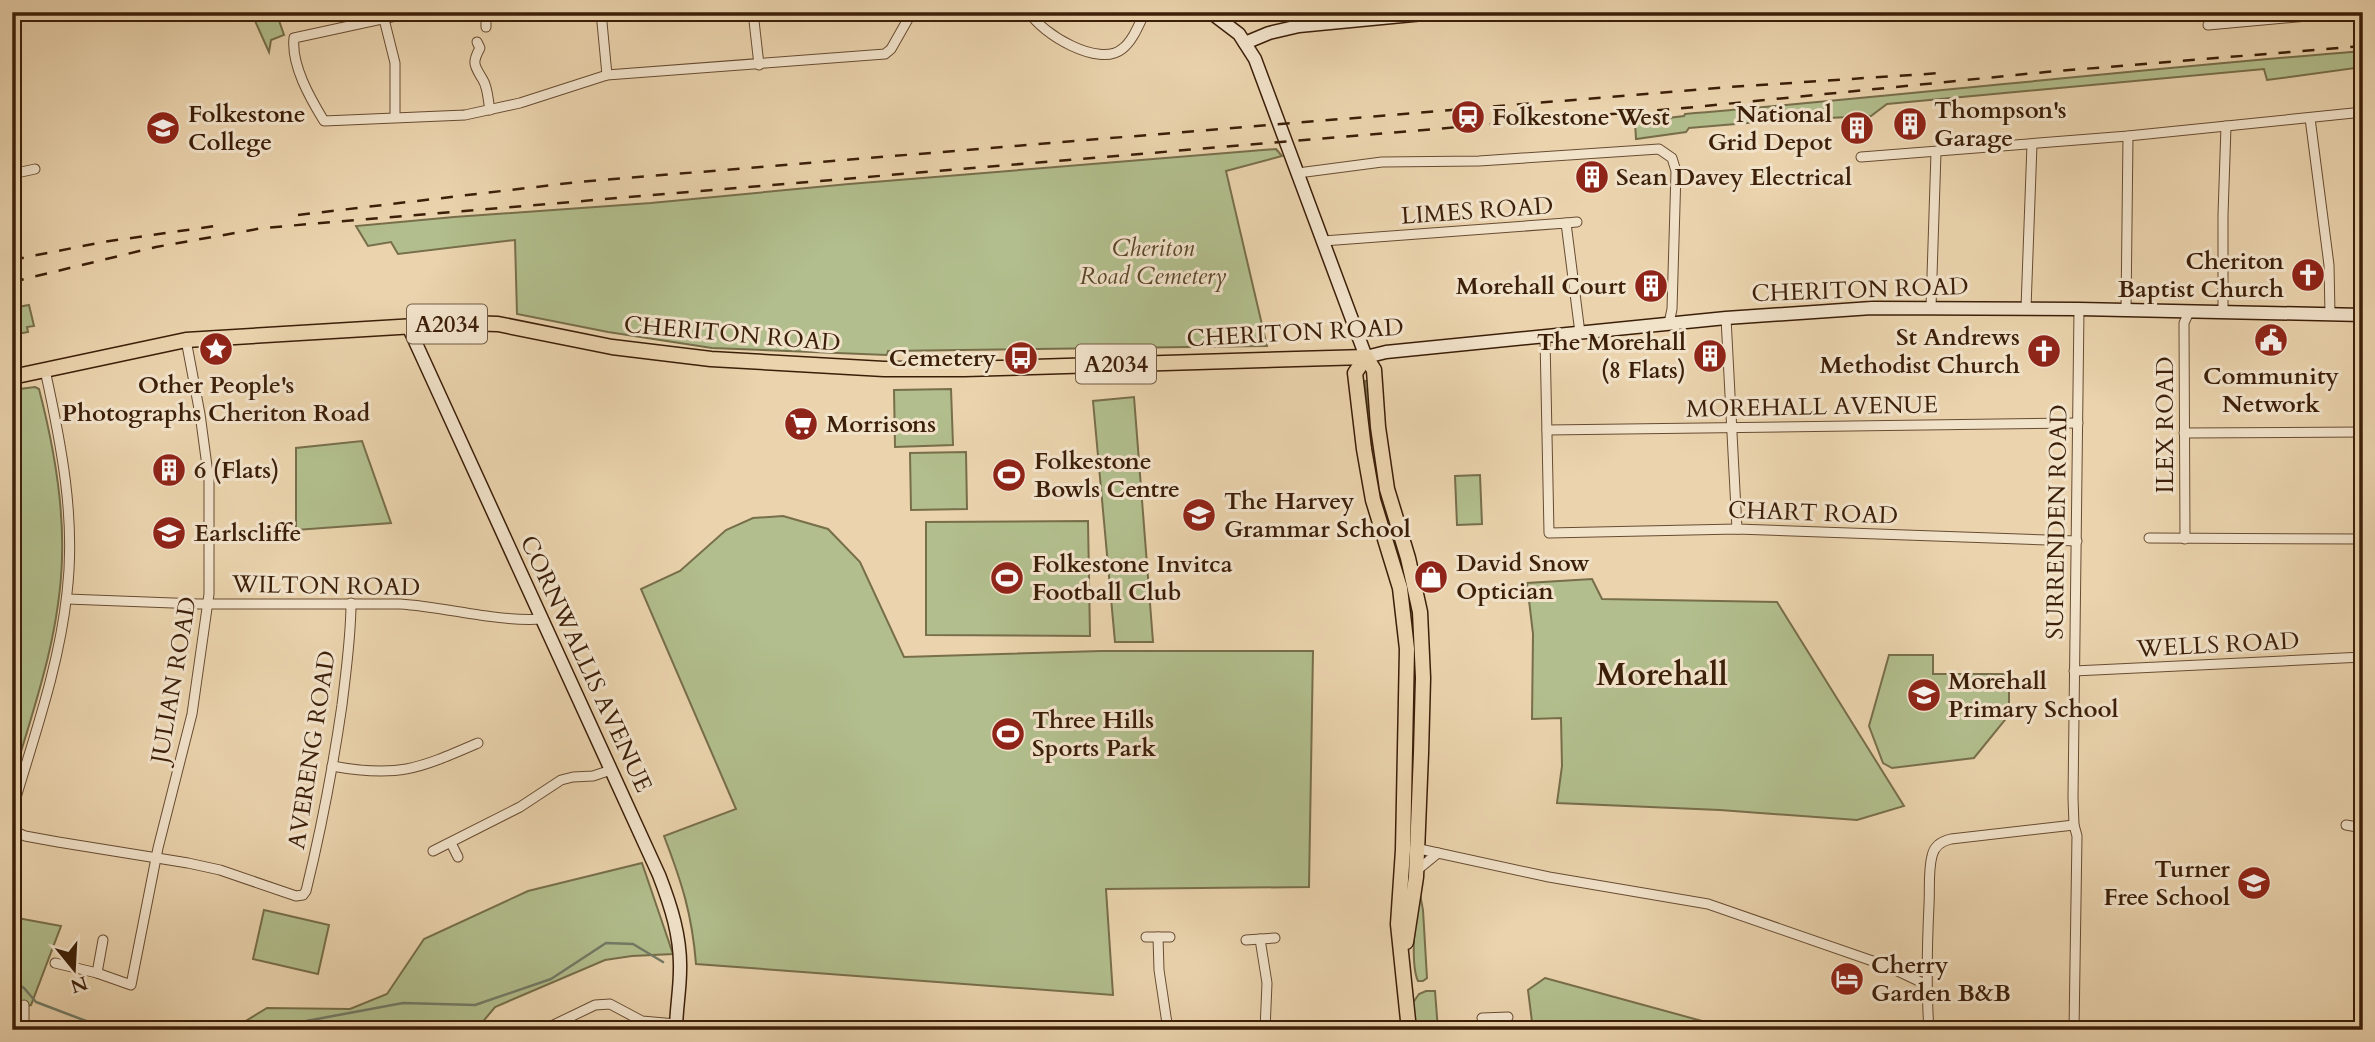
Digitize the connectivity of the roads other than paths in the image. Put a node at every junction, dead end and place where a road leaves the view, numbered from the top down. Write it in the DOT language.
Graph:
graph roads {
  1 [pos="414,12"];
  2 [pos="486,12"];
  3 [pos="601,12"];
  4 [pos="754,12"];
  5 [pos="912,12"];
  6 [pos="1029,12"];
  7 [pos="1145,12"];
  8 [pos="1210,12"];
  9 [pos="1302,12"];
  10 [pos="1444,12"];
  11 [pos="2226,12"];
  12 [pos="2351,12"];
  13 [pos="384,19"];
  14 [pos="2227,23"];
  15 [pos="2208,25"];
  16 [pos="1299,26"];
  17 [pos="486,27"];
  18 [pos="477,42"];
  19 [pos="1245,43"];
  20 [pos="759,65"];
  21 [pos="607,75"];
  22 [pos="490,110"];
  23 [pos="2363,112"];
  24 [pos="395,117"];
  25 [pos="2310,118"];
  26 [pos="2226,126"];
  27 [pos="2128,136"];
  28 [pos="2032,144"];
  29 [pos="1937,152"];
  30 [pos="1861,157"];
  31 [pos="35,169"];
  32 [pos="1298,173"];
  33 [pos="12,174"];
  34 [pos="1577,222"];
  35 [pos="1566,223"];
  36 [pos="1323,241"];
  37 [pos="1931,307"];
  38 [pos="2026,308"];
  39 [pos="2079,309"];
  40 [pos="2126,311"];
  41 [pos="2189,312"];
  42 [pos="2224,313"];
  43 [pos="2330,314"];
  44 [pos="2363,315"];
  45 [pos="1726,317"];
  46 [pos="1669,323"];
  47 [pos="408,327"];
  48 [pos="1580,333"];
  49 [pos="1545,338"];
  50 [pos="186,340"];
  51 [pos="1366,357"];
  52 [pos="45,370"];
  53 [pos="12,377"];
  54 [pos="2078,424"];
  55 [pos="1732,428"];
  56 [pos="1547,430"];
  57 [pos="2363,432"];
  58 [pos="2185,433"];
  59 [pos="1737,529"];
  60 [pos="2149,538"];
  61 [pos="2185,539"];
  62 [pos="2363,539"];
  63 [pos="2077,541"];
  64 [pos="67,599"];
  65 [pos="351,603"];
  66 [pos="208,604"];
  67 [pos="542,619"];
  68 [pos="2363,657"];
  69 [pos="2074,671"];
  70 [pos="478,743"];
  71 [pos="332,766"];
  72 [pos="611,770"];
  73 [pos="12,811"];
  74 [pos="2074,825"];
  75 [pos="2346,825"];
  76 [pos="1417,828"];
  77 [pos="2363,828"];
  78 [pos="12,830"];
  79 [pos="451,843"];
  80 [pos="1410,848"];
  81 [pos="433,851"];
  82 [pos="1438,853"];
  83 [pos="156,857"];
  84 [pos="458,857"];
  85 [pos="1416,871"];
  86 [pos="1146,937"];
  87 [pos="1158,937"];
  88 [pos="1170,937"];
  89 [pos="1275,938"];
  90 [pos="1260,939"];
  91 [pos="103,940"];
  92 [pos="1246,940"];
  93 [pos="1403,961"];
  94 [pos="55,963"];
  95 [pos="97,972"];
  96 [pos="1926,984"];
  97 [pos="24,1005"];
  98 [pos="1495,1017"];
  99 [pos="1508,1017"];
  100 [pos="1482,1018"];
  101 [pos="676,1027"];
  102 [pos="24,1030"];
  103 [pos="542,1030"];
  104 [pos="1168,1030"];
  105 [pos="1265,1030"];
  106 [pos="1409,1030"];
  107 [pos="1495,1030"];
  108 [pos="1929,1030"];
  109 [pos="2074,1030"];
  1 -- 13 [label="street"];
  2 -- 17 [label="street"];
  3 -- 21 [label="street"];
  4 -- 20 [label="street"];
  5 -- 20 [label="street"];
  6 -- 7 [label="street"];
  8 -- 19 [label="main road"];
  9 -- 16 [label="street"];
  10 -- 16 [label="main road"];
  11 -- 14 [label="street"];
  12 -- 14 [label="street"];
  13 -- 24 [label="street"];
  13 -- 24 [label="street"];
  14 -- 15 [label="street"];
  16 -- 19 [label="main road"];
  18 -- 22 [label="street"];
  19 -- 32 [label="main road"];
  20 -- 21 [label="street"];
  21 -- 22 [label="street"];
  22 -- 24 [label="street"];
  23 -- 25 [label="street"];
  25 -- 26 [label="street"];
  25 -- 43 [label="street"];
  26 -- 27 [label="street"];
  26 -- 42 [label="street"];
  27 -- 28 [label="street"];
  27 -- 40 [label="street"];
  28 -- 29 [label="street"];
  28 -- 38 [label="street"];
  29 -- 30 [label="street"];
  29 -- 37 [label="street"];
  31 -- 33 [label="street"];
  32 -- 36 [label="main road"];
  32 -- 46 [label="street"];
  34 -- 35 [label="street"];
  35 -- 36 [label="street, LIMES ROAD"];
  35 -- 48 [label="street, LIMES ROAD"];
  36 -- 51 [label="main road"];
  37 -- 38 [label="main road, CHERITON ROAD"];
  37 -- 45 [label="main road, CHERITON ROAD"];
  38 -- 39 [label="main road, CHERITON ROAD"];
  39 -- 40 [label="main road, CHERITON ROAD"];
  39 -- 54 [label="street, SURRENDEN ROAD"];
  40 -- 41 [label="main road, CHERITON ROAD"];
  41 -- 42 [label="main road, CHERITON ROAD"];
  41 -- 58 [label="street, ILEX ROAD"];
  42 -- 43 [label="main road, CHERITON ROAD"];
  43 -- 44 [label="main road, CHERITON ROAD"];
  45 -- 46 [label="main road, CHERITON ROAD"];
  45 -- 55 [label="street"];
  46 -- 48 [label="main road, CHERITON ROAD"];
  47 -- 50 [label="main road, CHERITON ROAD / A2034"];
  47 -- 51 [label="main road, CHERITON ROAD / A2034"];
  47 -- 67 [label="main road, CORNWALLIS AVENUE"];
  48 -- 49 [label="main road, CHERITON ROAD"];
  49 -- 51 [label="main road, CHERITON ROAD"];
  49 -- 56 [label="street"];
  50 -- 52 [label="main road, CHERITON ROAD / A2034"];
  50 -- 66 [label="street, JULIAN ROAD"];
  51 -- 76 [label="main road"];
  51 -- 80 [label="main road"];
  52 -- 53 [label="main road, CHERITON ROAD / A2034"];
  52 -- 64 [label="street"];
  54 -- 55 [label="street, MOREHALL AVENUE"];
  54 -- 63 [label="street, SURRENDEN ROAD"];
  55 -- 56 [label="street, MOREHALL AVENUE"];
  55 -- 59 [label="street"];
  56 -- 59 [label="street, CHART ROAD"];
  57 -- 58 [label="street"];
  58 -- 61 [label="street, ILEX ROAD"];
  59 -- 63 [label="street, CHART ROAD"];
  60 -- 61 [label="street"];
  61 -- 62 [label="street"];
  63 -- 69 [label="street, SURRENDEN ROAD"];
  64 -- 66 [label="street, WILTON ROAD"];
  64 -- 73 [label="street"];
  65 -- 66 [label="street, WILTON ROAD"];
  65 -- 67 [label="street, WILTON ROAD"];
  65 -- 71 [label="street, AVERENG ROAD"];
  66 -- 83 [label="street, JULIAN ROAD"];
  67 -- 72 [label="main road, CORNWALLIS AVENUE"];
  68 -- 69 [label="street, WELLS ROAD"];
  69 -- 74 [label="street, SURRENDEN ROAD"];
  70 -- 71 [label="street"];
  71 -- 83 [label="street, AVERENG ROAD"];
  72 -- 79 [label="street"];
  72 -- 101 [label="main road, CORNWALLIS AVENUE"];
  74 -- 96 [label="street"];
  74 -- 109 [label="street, SURRENDEN ROAD"];
  75 -- 77 [label="street"];
  76 -- 80 [label="main road"];
  76 -- 82 [label="street"];
  78 -- 83 [label="street"];
  79 -- 81 [label="street"];
  79 -- 84 [label="street"];
  80 -- 82 [label="street"];
  80 -- 85 [label="main road"];
  80 -- 93 [label="main road"];
  82 -- 85 [label="street"];
  82 -- 96 [label="street"];
  83 -- 95 [label="street, JULIAN ROAD"];
  85 -- 93 [label="main road"];
  86 -- 87 [label="street"];
  87 -- 88 [label="street"];
  87 -- 104 [label="street"];
  89 -- 90 [label="street"];
  90 -- 92 [label="street"];
  90 -- 105 [label="street"];
  91 -- 95 [label="street"];
  93 -- 106 [label="main road"];
  94 -- 95 [label="street"];
  96 -- 108 [label="street"];
  97 -- 102 [label="street"];
  98 -- 99 [label="street"];
  98 -- 100 [label="street"];
  98 -- 107 [label="street"];
  101 -- 103 [label="street"];
}
